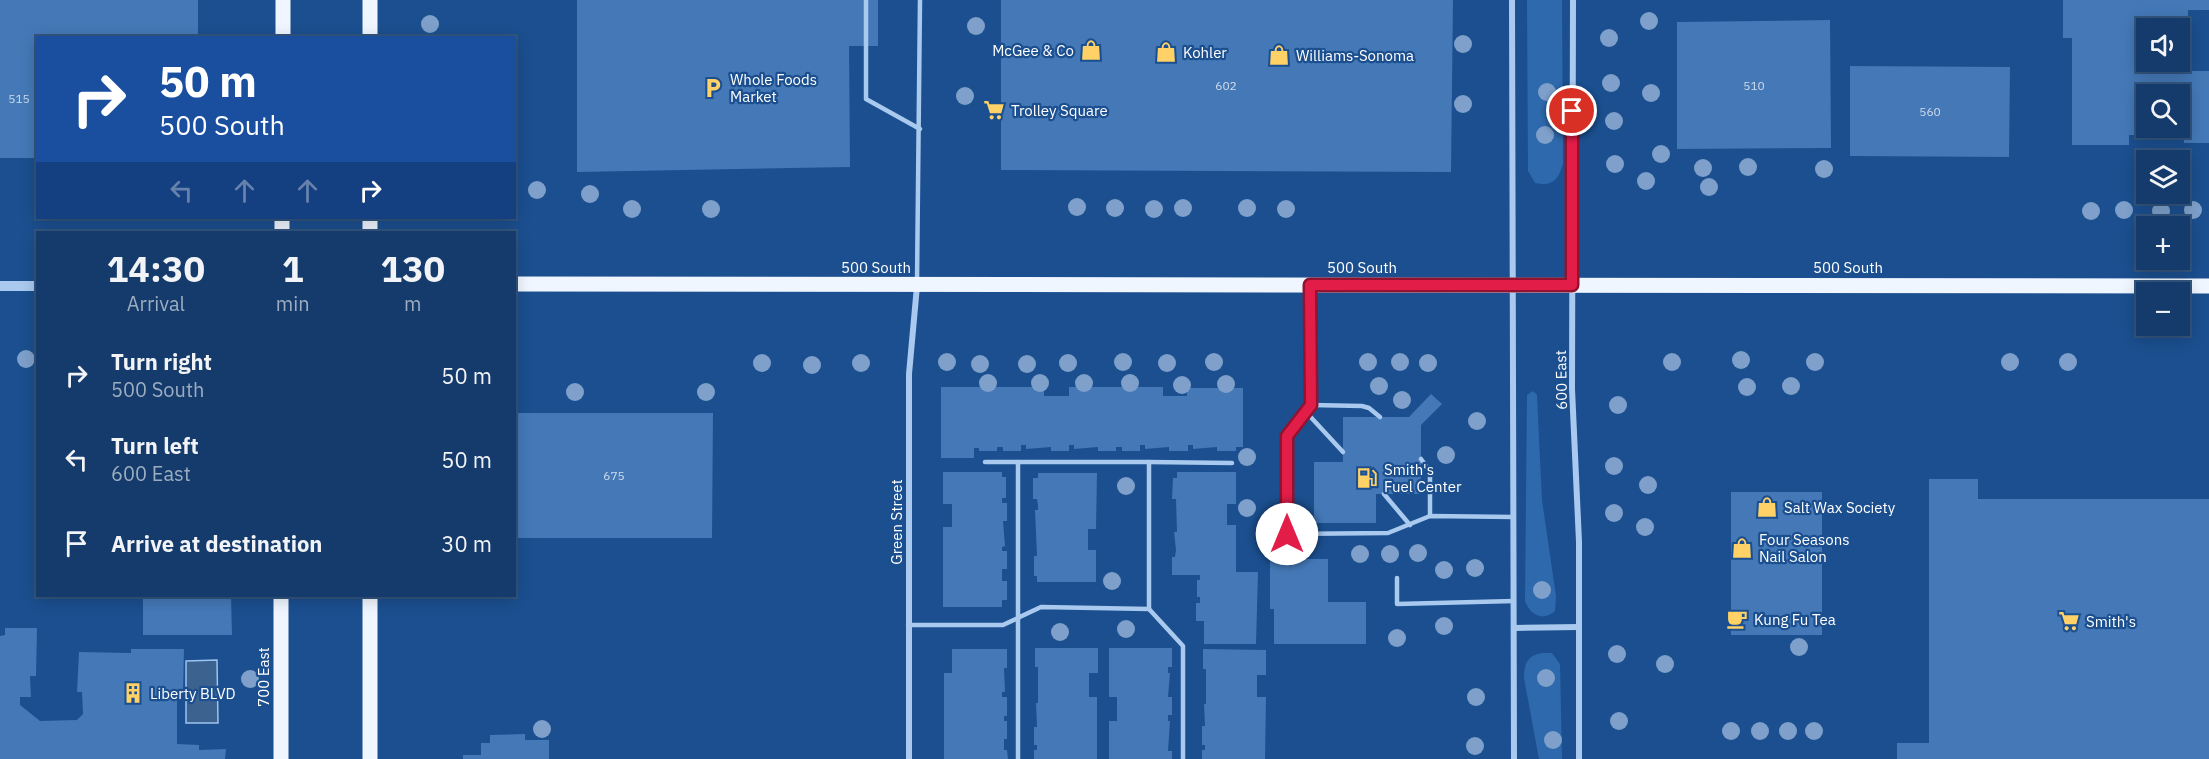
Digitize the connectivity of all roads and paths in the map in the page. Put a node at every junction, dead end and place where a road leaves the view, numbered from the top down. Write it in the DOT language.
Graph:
graph roads {
  1 [pos="283,0"];
  2 [pos="370,0"];
  3 [pos="866,0"];
  4 [pos="920,0"];
  5 [pos="1512,0"];
  6 [pos="1573,0"];
  7 [pos="283,36"];
  8 [pos="370,36"];
  9 [pos="920,129"];
  10 [pos="516,284"];
  11 [pos="917,285"];
  12 [pos="1310,285"];
  13 [pos="1512,285"];
  14 [pos="1572,285"];
  15 [pos="0,286"];
  16 [pos="36,286"];
  17 [pos="2209,286"];
  18 [pos="1311,405"];
  19 [pos="1306,412"];
  20 [pos="1380,417"];
  21 [pos="1343,452"];
  22 [pos="1421,459"];
  23 [pos="985,462"];
  24 [pos="1018,462"];
  25 [pos="1149,462"];
  26 [pos="1232,463"];
  27 [pos="1384,494"];
  28 [pos="1430,516"];
  29 [pos="1513,517"];
  30 [pos="1410,525"];
  31 [pos="1397,578"];
  32 [pos="281,597"];
  33 [pos="370,597"];
  34 [pos="1514,601"];
  35 [pos="1149,609"];
  36 [pos="1018,618"];
  37 [pos="908,625"];
  38 [pos="1579,627"];
  39 [pos="1514,628"];
  40 [pos="281,759"];
  41 [pos="370,759"];
  42 [pos="909,759"];
  43 [pos="1018,759"];
  44 [pos="1183,759"];
  45 [pos="1514,759"];
  46 [pos="1579,759"];
  1 -- 7 [label="main road"];
  2 -- 8 [label="main road"];
  3 -- 9 [label="lane"];
  4 -- 9 [label="lane"];
  5 -- 13 [label="street"];
  6 -- 14 [label="street, 600 East"];
  9 -- 11 [label="lane"];
  10 -- 11 [label="main road, 500 South"];
  11 -- 12 [label="main road, 500 South"];
  11 -- 37 [label="street, Green Street"];
  12 -- 13 [label="main road, 500 South"];
  12 -- 18 [label="lane"];
  13 -- 14 [label="main road, 500 South"];
  13 -- 29 [label="street"];
  14 -- 17 [label="main road, 500 South"];
  14 -- 38 [label="street, 600 East"];
  15 -- 16 [label="street"];
  18 -- 19 [label="lane"];
  18 -- 20 [label="lane"];
  19 -- 21 [label="lane"];
  19 -- 30 [label="lane"];
  22 -- 28 [label="lane"];
  23 -- 24 [label="lane"];
  24 -- 25 [label="lane"];
  24 -- 36 [label="lane"];
  25 -- 26 [label="lane"];
  25 -- 35 [label="lane"];
  27 -- 30 [label="lane"];
  28 -- 29 [label="lane"];
  28 -- 30 [label="lane"];
  29 -- 34 [label="street"];
  31 -- 34 [label="lane"];
  32 -- 40 [label="main road, 700 East"];
  33 -- 41 [label="main road"];
  34 -- 39 [label="street"];
  35 -- 36 [label="lane"];
  35 -- 44 [label="lane"];
  36 -- 37 [label="lane"];
  36 -- 43 [label="lane"];
  37 -- 42 [label="street, Green Street"];
  38 -- 39 [label="street"];
  38 -- 46 [label="street, 600 East"];
  39 -- 45 [label="street"];
}
